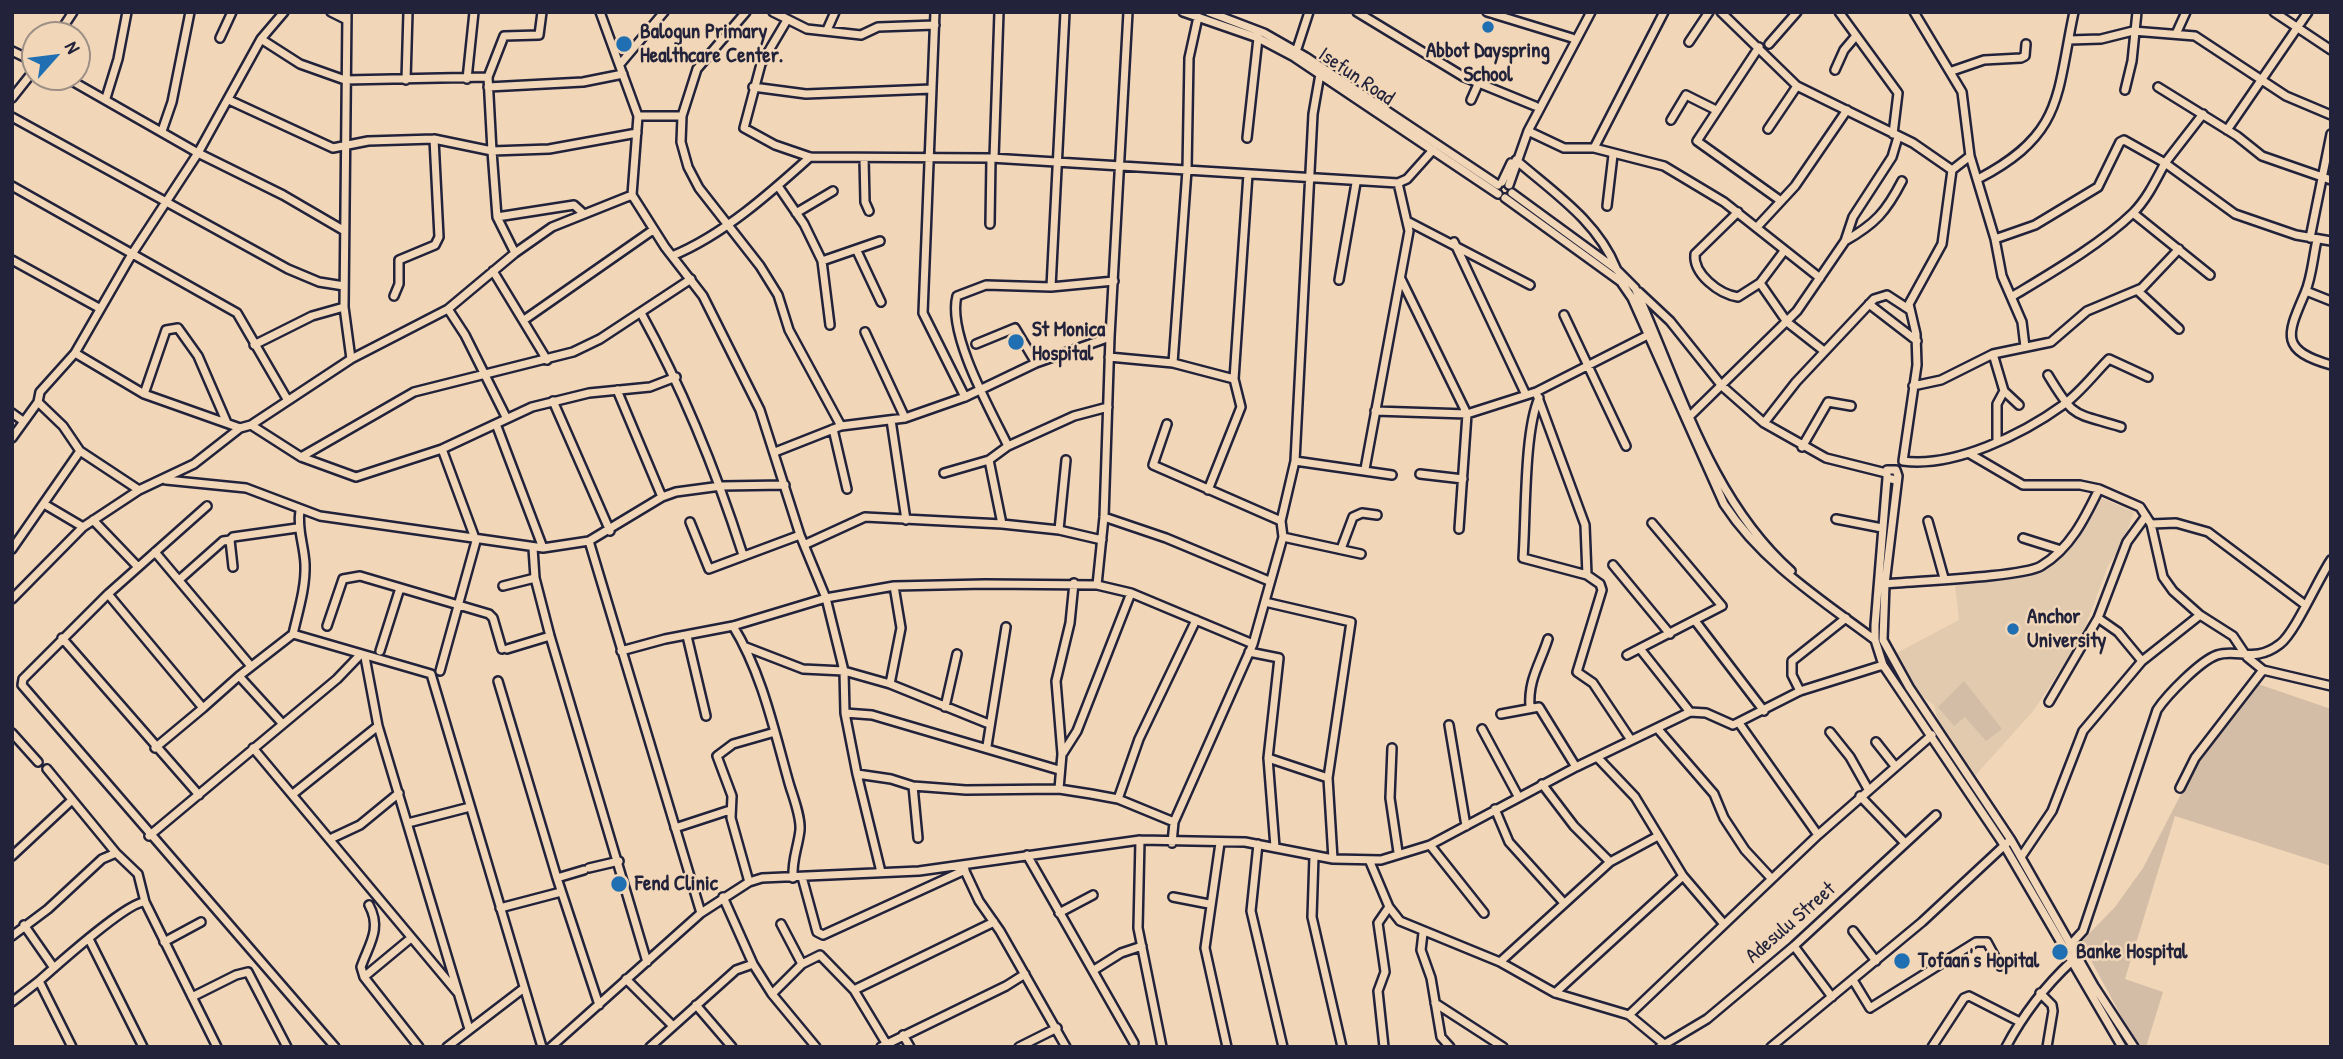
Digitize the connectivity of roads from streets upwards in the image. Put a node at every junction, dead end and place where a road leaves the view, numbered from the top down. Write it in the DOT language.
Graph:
graph roads {
  1 [pos="127,12"];
  2 [pos="190,12"];
  3 [pos="232,12"];
  4 [pos="284,12"];
  5 [pos="331,12"];
  6 [pos="408,12"];
  7 [pos="474,12"];
  8 [pos="542,12"];
  9 [pos="600,12"];
  10 [pos="664,12"];
  11 [pos="746,12"];
  12 [pos="773,12"];
  13 [pos="835,12"];
  14 [pos="935,12"];
  15 [pos="999,12"];
  16 [pos="1065,12"];
  17 [pos="1128,12"];
  18 [pos="1183,12"];
  19 [pos="1209,12"];
  20 [pos="1239,12"];
  21 [pos="1309,12"];
  22 [pos="1357,12"];
  23 [pos="1487,12"];
  24 [pos="1589,12"];
  25 [pos="1664,12"];
  26 [pos="1709,12"];
  27 [pos="1721,12"];
  28 [pos="1797,12"];
  29 [pos="1839,12"];
  30 [pos="1914,12"];
  31 [pos="2137,12"];
  32 [pos="2186,12"];
  33 [pos="2274,12"];
  34 [pos="2308,12"];
  35 [pos="2072,13"];
  36 [pos="347,16"];
  37 [pos="1198,18"];
  38 [pos="787,20"];
  39 [pos="1237,22"];
  40 [pos="934,25"];
  41 [pos="2297,28"];
  42 [pos="827,30"];
  43 [pos="2133,30"];
  44 [pos="2176,34"];
  45 [pos="1855,37"];
  46 [pos="220,38"];
  47 [pos="1258,38"];
  48 [pos="1572,38"];
  49 [pos="261,39"];
  50 [pos="2069,40"];
  51 [pos="1689,42"];
  52 [pos="1769,44"];
  53 [pos="2026,44"];
  54 [pos="1759,47"];
  55 [pos="2331,50"];
  56 [pos="1296,54"];
  57 [pos="621,63"];
  58 [pos="1835,70"];
  59 [pos="1952,71"];
  60 [pos="623,74"];
  61 [pos="1320,74"];
  62 [pos="488,77"];
  63 [pos="467,79"];
  64 [pos="345,80"];
  65 [pos="406,80"];
  66 [pos="2261,80"];
  67 [pos="1479,82"];
  68 [pos="1797,86"];
  69 [pos="488,87"];
  70 [pos="753,87"];
  71 [pos="2158,87"];
  72 [pos="932,89"];
  73 [pos="91,90"];
  74 [pos="2125,90"];
  75 [pos="106,98"];
  76 [pos="229,100"];
  77 [pos="1471,100"];
  78 [pos="1535,106"];
  79 [pos="1716,110"];
  80 [pos="1847,110"];
  81 [pos="2203,114"];
  82 [pos="2331,115"];
  83 [pos="638,116"];
  84 [pos="682,116"];
  85 [pos="12,117"];
  86 [pos="1671,120"];
  87 [pos="1768,129"];
  88 [pos="2227,130"];
  89 [pos="162,131"];
  90 [pos="1528,131"];
  91 [pos="637,133"];
  92 [pos="2331,134"];
  93 [pos="1895,136"];
  94 [pos="1247,138"];
  95 [pos="434,139"];
  96 [pos="346,147"];
  97 [pos="1594,148"];
  98 [pos="1433,150"];
  99 [pos="492,151"];
  100 [pos="198,153"];
  101 [pos="1613,155"];
  102 [pos="1970,156"];
  103 [pos="810,157"];
  104 [pos="864,158"];
  105 [pos="992,158"];
  106 [pos="930,159"];
  107 [pos="1516,160"];
  108 [pos="1057,162"];
  109 [pos="2165,163"];
  110 [pos="1121,166"];
  111 [pos="1187,170"];
  112 [pos="1952,170"];
  113 [pos="1248,174"];
  114 [pos="2320,177"];
  115 [pos="1309,178"];
  116 [pos="1978,179"];
  117 [pos="2331,180"];
  118 [pos="1902,181"];
  119 [pos="1356,183"];
  120 [pos="1398,183"];
  121 [pos="12,186"];
  122 [pos="778,186"];
  123 [pos="1504,190"];
  124 [pos="833,191"];
  125 [pos="632,195"];
  126 [pos="1781,201"];
  127 [pos="167,203"];
  128 [pos="1607,206"];
  129 [pos="869,211"];
  130 [pos="1738,212"];
  131 [pos="796,213"];
  132 [pos="2133,213"];
  133 [pos="583,214"];
  134 [pos="497,217"];
  135 [pos="1407,221"];
  136 [pos="990,224"];
  137 [pos="726,225"];
  138 [pos="1758,227"];
  139 [pos="343,230"];
  140 [pos="653,230"];
  141 [pos="1995,239"];
  142 [pos="2314,239"];
  143 [pos="880,241"];
  144 [pos="1845,241"];
  145 [pos="2331,241"];
  146 [pos="1454,242"];
  147 [pos="2179,250"];
  148 [pos="857,251"];
  149 [pos="1784,251"];
  150 [pos="515,253"];
  151 [pos="132,254"];
  152 [pos="672,256"];
  153 [pos="12,260"];
  154 [pos="822,261"];
  155 [pos="1616,269"];
  156 [pos="493,271"];
  157 [pos="2210,275"];
  158 [pos="1400,278"];
  159 [pos="1820,278"];
  160 [pos="691,279"];
  161 [pos="1339,280"];
  162 [pos="1114,281"];
  163 [pos="1760,283"];
  164 [pos="1530,285"];
  165 [pos="344,286"];
  166 [pos="1051,286"];
  167 [pos="1635,288"];
  168 [pos="2306,290"];
  169 [pos="2138,291"];
  170 [pos="394,296"];
  171 [pos="2013,296"];
  172 [pos="2331,300"];
  173 [pos="881,302"];
  174 [pos="1869,304"];
  175 [pos="344,307"];
  176 [pos="99,308"];
  177 [pos="448,309"];
  178 [pos="1910,310"];
  179 [pos="641,313"];
  180 [pos="1564,314"];
  181 [pos="524,320"];
  182 [pos="1787,322"];
  183 [pos="830,325"];
  184 [pos="2179,329"];
  185 [pos="865,332"];
  186 [pos="1648,335"];
  187 [pos="1110,337"];
  188 [pos="1917,341"];
  189 [pos="976,344"];
  190 [pos="254,345"];
  191 [pos="2025,347"];
  192 [pos="1824,351"];
  193 [pos="75,353"];
  194 [pos="1993,354"];
  195 [pos="1110,357"];
  196 [pos="351,359"];
  197 [pos="547,360"];
  198 [pos="1036,363"];
  199 [pos="1173,363"];
  200 [pos="2331,365"];
  201 [pos="1589,366"];
  202 [pos="484,373"];
  203 [pos="2048,375"];
  204 [pos="676,377"];
  205 [pos="2148,377"];
  206 [pos="1234,379"];
  207 [pos="1722,386"];
  208 [pos="1913,386"];
  209 [pos="980,389"];
  210 [pos="617,390"];
  211 [pos="2004,391"];
  212 [pos="144,394"];
  213 [pos="1526,395"];
  214 [pos="1537,395"];
  215 [pos="965,397"];
  216 [pos="287,399"];
  217 [pos="553,401"];
  218 [pos="38,402"];
  219 [pos="2065,404"];
  220 [pos="2019,405"];
  221 [pos="1851,406"];
  222 [pos="1108,407"];
  223 [pos="1375,411"];
  224 [pos="12,413"];
  225 [pos="1467,414"];
  226 [pos="1691,415"];
  227 [pos="506,417"];
  228 [pos="905,418"];
  229 [pos="23,421"];
  230 [pos="891,421"];
  231 [pos="227,422"];
  232 [pos="1765,423"];
  233 [pos="496,424"];
  234 [pos="1167,424"];
  235 [pos="251,425"];
  236 [pos="2121,427"];
  237 [pos="240,428"];
  238 [pos="837,428"];
  239 [pos="12,439"];
  240 [pos="1997,441"];
  241 [pos="1008,446"];
  242 [pos="1626,446"];
  243 [pos="1802,447"];
  244 [pos="442,449"];
  245 [pos="80,451"];
  246 [pos="775,452"];
  247 [pos="1970,454"];
  248 [pos="302,457"];
  249 [pos="989,460"];
  250 [pos="1066,460"];
  251 [pos="1295,461"];
  252 [pos="1903,461"];
  253 [pos="1365,469"];
  254 [pos="1896,470"];
  255 [pos="944,473"];
  256 [pos="1420,474"];
  257 [pos="1392,475"];
  258 [pos="1886,476"];
  259 [pos="1463,479"];
  260 [pos="166,480"];
  261 [pos="1896,480"];
  262 [pos="785,485"];
  263 [pos="721,486"];
  264 [pos="847,489"];
  265 [pos="2099,489"];
  266 [pos="139,490"];
  267 [pos="1208,491"];
  268 [pos="662,497"];
  269 [pos="44,504"];
  270 [pos="207,506"];
  271 [pos="300,510"];
  272 [pos="1377,514"];
  273 [pos="2146,516"];
  274 [pos="1104,517"];
  275 [pos="1836,519"];
  276 [pos="93,520"];
  277 [pos="906,520"];
  278 [pos="1281,521"];
  279 [pos="1927,521"];
  280 [pos="690,522"];
  281 [pos="1652,523"];
  282 [pos="1003,524"];
  283 [pos="2151,524"];
  284 [pos="83,527"];
  285 [pos="297,528"];
  286 [pos="1882,528"];
  287 [pos="1460,529"];
  288 [pos="1059,530"];
  289 [pos="610,531"];
  290 [pos="800,535"];
  291 [pos="1283,537"];
  292 [pos="2023,537"];
  293 [pos="230,540"];
  294 [pos="1102,540"];
  295 [pos="476,541"];
  296 [pos="589,541"];
  297 [pos="806,544"];
  298 [pos="533,548"];
  299 [pos="543,548"];
  300 [pos="12,549"];
  301 [pos="1341,549"];
  302 [pos="2061,550"];
  303 [pos="155,552"];
  304 [pos="743,555"];
  305 [pos="1361,555"];
  306 [pos="2330,564"];
  307 [pos="1613,565"];
  308 [pos="138,567"];
  309 [pos="233,567"];
  310 [pos="1587,575"];
  311 [pos="535,578"];
  312 [pos="1944,578"];
  313 [pos="179,580"];
  314 [pos="1269,581"];
  315 [pos="1074,583"];
  316 [pos="1885,584"];
  317 [pos="1097,585"];
  318 [pos="503,586"];
  319 [pos="894,586"];
  320 [pos="400,588"];
  321 [pos="1131,593"];
  322 [pos="107,594"];
  323 [pos="826,598"];
  324 [pos="12,599"];
  325 [pos="1265,602"];
  326 [pos="2304,604"];
  327 [pos="458,605"];
  328 [pos="2200,615"];
  329 [pos="1846,618"];
  330 [pos="2098,618"];
  331 [pos="1196,620"];
  332 [pos="1696,622"];
  333 [pos="327,626"];
  334 [pos="733,626"];
  335 [pos="1006,627"];
  336 [pos="293,634"];
  337 [pos="1670,634"];
  338 [pos="550,636"];
  339 [pos="687,636"];
  340 [pos="1876,637"];
  341 [pos="62,638"];
  342 [pos="1548,639"];
  343 [pos="746,647"];
  344 [pos="1251,648"];
  345 [pos="1641,650"];
  346 [pos="380,651"];
  347 [pos="621,651"];
  348 [pos="957,654"];
  349 [pos="1627,655"];
  350 [pos="363,656"];
  351 [pos="2247,657"];
  352 [pos="2143,661"];
  353 [pos="1883,664"];
  354 [pos="250,665"];
  355 [pos="2263,670"];
  356 [pos="440,671"];
  357 [pos="844,671"];
  358 [pos="239,676"];
  359 [pos="498,681"];
  360 [pos="890,684"];
  361 [pos="2331,686"];
  362 [pos="1800,691"];
  363 [pos="2049,702"];
  364 [pos="944,707"];
  365 [pos="1530,707"];
  366 [pos="203,708"];
  367 [pos="1764,711"];
  368 [pos="1690,712"];
  369 [pos="845,713"];
  370 [pos="1501,714"];
  371 [pos="706,716"];
  372 [pos="281,722"];
  373 [pos="1739,723"];
  374 [pos="989,724"];
  375 [pos="1449,725"];
  376 [pos="378,726"];
  377 [pos="1657,728"];
  378 [pos="1482,729"];
  379 [pos="775,732"];
  380 [pos="12,733"];
  381 [pos="1830,733"];
  382 [pos="1932,735"];
  383 [pos="1631,740"];
  384 [pos="1876,742"];
  385 [pos="986,746"];
  386 [pos="155,748"];
  387 [pos="253,748"];
  388 [pos="1392,748"];
  389 [pos="1062,754"];
  390 [pos="1597,757"];
  391 [pos="1268,758"];
  392 [pos="38,762"];
  393 [pos="1895,766"];
  394 [pos="1576,767"];
  395 [pos="47,769"];
  396 [pos="1059,770"];
  397 [pos="856,774"];
  398 [pos="1328,778"];
  399 [pos="1542,784"];
  400 [pos="913,786"];
  401 [pos="2180,788"];
  402 [pos="1059,789"];
  403 [pos="1868,789"];
  404 [pos="399,793"];
  405 [pos="293,794"];
  406 [pos="199,795"];
  407 [pos="1518,796"];
  408 [pos="1860,796"];
  409 [pos="1118,799"];
  410 [pos="72,800"];
  411 [pos="470,807"];
  412 [pos="1494,809"];
  413 [pos="730,810"];
  414 [pos="1936,815"];
  415 [pos="1174,822"];
  416 [pos="408,823"];
  417 [pos="1466,826"];
  418 [pos="675,828"];
  419 [pos="1818,835"];
  420 [pos="149,836"];
  421 [pos="1658,836"];
  422 [pos="918,838"];
  423 [pos="330,839"];
  424 [pos="1140,840"];
  425 [pos="1904,842"];
  426 [pos="1172,843"];
  427 [pos="1220,843"];
  428 [pos="2008,843"];
  429 [pos="1258,845"];
  430 [pos="1430,845"];
  431 [pos="1275,847"];
  432 [pos="1398,852"];
  433 [pos="116,853"];
  434 [pos="1027,855"];
  435 [pos="12,856"];
  436 [pos="1314,856"];
  437 [pos="2021,857"];
  438 [pos="1333,859"];
  439 [pos="619,861"];
  440 [pos="1370,862"];
  441 [pos="1610,862"];
  442 [pos="963,868"];
  443 [pos="881,872"];
  444 [pos="1683,876"];
  445 [pos="802,877"];
  446 [pos="557,878"];
  447 [pos="793,878"];
  448 [pos="1771,878"];
  449 [pos="749,882"];
  450 [pos="561,892"];
  451 [pos="1093,895"];
  452 [pos="1173,897"];
  453 [pos="723,898"];
  454 [pos="145,902"];
  455 [pos="1564,903"];
  456 [pos="1209,904"];
  457 [pos="369,905"];
  458 [pos="1389,907"];
  459 [pos="500,908"];
  460 [pos="701,913"];
  461 [pos="1059,913"];
  462 [pos="1485,913"];
  463 [pos="201,922"];
  464 [pos="994,922"];
  465 [pos="1723,923"];
  466 [pos="781,924"];
  467 [pos="24,925"];
  468 [pos="1853,931"];
  469 [pos="1423,933"];
  470 [pos="12,936"];
  471 [pos="411,938"];
  472 [pos="89,939"];
  473 [pos="164,942"];
  474 [pos="2071,944"];
  475 [pos="1142,946"];
  476 [pos="1794,946"];
  477 [pos="1876,961"];
  478 [pos="2072,961"];
  479 [pos="647,962"];
  480 [pos="1500,962"];
  481 [pos="753,964"];
  482 [pos="802,964"];
  483 [pos="2000,966"];
  484 [pos="54,968"];
  485 [pos="1094,970"];
  486 [pos="1024,974"];
  487 [pos="364,977"];
  488 [pos="626,979"];
  489 [pos="1853,980"];
  490 [pos="39,981"];
  491 [pos="524,988"];
  492 [pos="854,990"];
  493 [pos="458,992"];
  494 [pos="1555,993"];
  495 [pos="2040,993"];
  496 [pos="772,994"];
  497 [pos="192,997"];
  498 [pos="1832,998"];
  499 [pos="12,1002"];
  500 [pos="1435,1003"];
  501 [pos="696,1004"];
  502 [pos="599,1005"];
  503 [pos="1629,1015"];
  504 [pos="2018,1021"];
  505 [pos="672,1025"];
  506 [pos="1057,1028"];
  507 [pos="469,1029"];
  508 [pos="903,1035"];
  509 [pos="1441,1037"];
  510 [pos="1134,1043"];
  511 [pos="883,1045"];
  512 [pos="1662,1045"];
  513 [pos="2120,1046"];
  514 [pos="72,1047"];
  515 [pos="143,1047"];
  516 [pos="217,1047"];
  517 [pos="287,1047"];
  518 [pos="335,1047"];
  519 [pos="419,1047"];
  520 [pos="447,1047"];
  521 [pos="542,1047"];
  522 [pos="551,1047"];
  523 [pos="650,1047"];
  524 [pos="733,1047"];
  525 [pos="816,1047"];
  526 [pos="910,1047"];
  527 [pos="1019,1047"];
  528 [pos="1066,1047"];
  529 [pos="1162,1047"];
  530 [pos="1227,1047"];
  531 [pos="1283,1047"];
  532 [pos="1342,1047"];
  533 [pos="1384,1047"];
  534 [pos="1442,1047"];
  535 [pos="1450,1047"];
  536 [pos="1503,1047"];
  537 [pos="1771,1047"];
  538 [pos="1933,1047"];
  539 [pos="2006,1047"];
  540 [pos="2047,1047"];
  541 [pos="2134,1047"];
  1 -- 75 [label="street"];
  2 -- 89 [label="street"];
  3 -- 46 [label="street"];
  4 -- 49 [label="street"];
  5 -- 36 [label="street"];
  6 -- 65 [label="street"];
  7 -- 63 [label="street"];
  8 -- 62 [label="street"];
  9 -- 57 [label="street"];
  10 -- 57 [label="street"];
  11 -- 84 [label="street"];
  12 -- 38 [label="street"];
  13 -- 42 [label="street"];
  14 -- 40 [label="street"];
  15 -- 105 [label="street"];
  16 -- 108 [label="street"];
  17 -- 110 [label="street"];
  18 -- 37 [label="street, Isefun Road"];
  19 -- 39 [label="street, Isefun Road"];
  20 -- 39 [label="street"];
  21 -- 56 [label="street"];
  22 -- 67 [label="street"];
  23 -- 48 [label="street"];
  24 -- 48 [label="street"];
  24 -- 90 [label="street"];
  25 -- 97 [label="street"];
  26 -- 51 [label="street"];
  27 -- 54 [label="street"];
  28 -- 52 [label="street"];
  29 -- 45 [label="street"];
  30 -- 59 [label="street"];
  31 -- 43 [label="street"];
  32 -- 44 [label="street"];
  33 -- 41 [label="street"];
  34 -- 41 [label="street"];
  35 -- 50 [label="street"];
  36 -- 64 [label="street"];
  37 -- 47 [label="street, Isefun Road"];
  37 -- 111 [label="street"];
  38 -- 42 [label="street"];
  38 -- 70 [label="street"];
  39 -- 56 [label="street, Isefun Road"];
  40 -- 42 [label="street"];
  40 -- 72 [label="street"];
  41 -- 55 [label="street"];
  41 -- 66 [label="street"];
  43 -- 44 [label="street"];
  43 -- 50 [label="street"];
  43 -- 74 [label="street"];
  44 -- 66 [label="street"];
  45 -- 58 [label="street"];
  45 -- 93 [label="street"];
  47 -- 56 [label="street, Isefun Road"];
  47 -- 94 [label="street"];
  48 -- 78 [label="street"];
  49 -- 64 [label="street"];
  49 -- 76 [label="street"];
  50 -- 116 [label="street"];
  53 -- 59 [label="street"];
  54 -- 68 [label="street"];
  54 -- 79 [label="street"];
  56 -- 61 [label="street, Isefun Road"];
  56 -- 123 [label="street, Isefun Road"];
  57 -- 60 [label="street"];
  59 -- 102 [label="street"];
  60 -- 69 [label="street"];
  60 -- 83 [label="street"];
  61 -- 98 [label="street, Isefun Road"];
  61 -- 115 [label="street"];
  62 -- 63 [label="street"];
  62 -- 69 [label="street"];
  63 -- 65 [label="street"];
  64 -- 65 [label="street"];
  64 -- 96 [label="street"];
  66 -- 82 [label="street"];
  66 -- 88 [label="street"];
  67 -- 77 [label="street"];
  67 -- 78 [label="street"];
  68 -- 80 [label="street"];
  68 -- 87 [label="street"];
  69 -- 99 [label="street"];
  70 -- 72 [label="street"];
  70 -- 103 [label="street"];
  71 -- 81 [label="street"];
  72 -- 106 [label="street"];
  73 -- 75 [label="street"];
  75 -- 89 [label="street"];
  76 -- 96 [label="street"];
  76 -- 100 [label="street"];
  78 -- 123 [label="street"];
  79 -- 86 [label="street"];
  79 -- 126 [label="street"];
  80 -- 93 [label="street"];
  80 -- 126 [label="street"];
  81 -- 88 [label="street"];
  81 -- 109 [label="street"];
  83 -- 84 [label="street"];
  83 -- 91 [label="street"];
  84 -- 137 [label="street"];
  85 -- 127 [label="street"];
  88 -- 114 [label="street"];
  89 -- 100 [label="street"];
  90 -- 97 [label="street"];
  90 -- 107 [label="street"];
  91 -- 99 [label="street"];
  91 -- 125 [label="street"];
  92 -- 114 [label="street"];
  93 -- 112 [label="street"];
  93 -- 144 [label="street"];
  95 -- 96 [label="street"];
  95 -- 99 [label="street"];
  95 -- 170 [label="street"];
  96 -- 139 [label="street"];
  97 -- 101 [label="street"];
  98 -- 120 [label="street"];
  98 -- 123 [label="street, Isefun Road"];
  99 -- 134 [label="street"];
  100 -- 127 [label="street"];
  100 -- 139 [label="street"];
  101 -- 128 [label="street"];
  101 -- 130 [label="street"];
  102 -- 112 [label="street"];
  102 -- 116 [label="street"];
  103 -- 104 [label="street"];
  103 -- 122 [label="street"];
  104 -- 106 [label="street"];
  104 -- 129 [label="street"];
  105 -- 106 [label="street"];
  105 -- 108 [label="street"];
  105 -- 136 [label="street"];
  106 -- 215 [label="street"];
  107 -- 123 [label="street"];
  107 -- 155 [label="street"];
  108 -- 110 [label="street"];
  108 -- 166 [label="street"];
  109 -- 132 [label="street"];
  109 -- 141 [label="street"];
  109 -- 142 [label="street"];
  110 -- 111 [label="street"];
  110 -- 162 [label="street"];
  111 -- 113 [label="street"];
  111 -- 199 [label="street"];
  112 -- 178 [label="street"];
  113 -- 115 [label="street"];
  113 -- 206 [label="street"];
  114 -- 117 [label="street"];
  114 -- 142 [label="street"];
  115 -- 119 [label="street"];
  115 -- 251 [label="street"];
  116 -- 141 [label="street"];
  118 -- 144 [label="street"];
  119 -- 120 [label="street"];
  119 -- 161 [label="street"];
  120 -- 135 [label="street"];
  121 -- 151 [label="street"];
  122 -- 131 [label="street"];
  122 -- 137 [label="street"];
  123 -- 155 [label="street"];
  123 -- 186 [label="street"];
  124 -- 131 [label="street"];
  125 -- 133 [label="street"];
  125 -- 140 [label="street"];
  126 -- 138 [label="street"];
  127 -- 151 [label="street"];
  127 -- 165 [label="street"];
  130 -- 138 [label="street"];
  130 -- 163 [label="street"];
  131 -- 154 [label="street"];
  132 -- 147 [label="street"];
  132 -- 171 [label="street"];
  133 -- 134 [label="street"];
  133 -- 150 [label="street"];
  134 -- 150 [label="street"];
  135 -- 146 [label="street"];
  135 -- 158 [label="street"];
  137 -- 152 [label="street"];
  137 -- 238 [label="street"];
  138 -- 149 [label="street"];
  139 -- 165 [label="street"];
  140 -- 152 [label="street"];
  140 -- 181 [label="street"];
  141 -- 171 [label="street"];
  142 -- 145 [label="street"];
  142 -- 168 [label="street"];
  143 -- 148 [label="street"];
  144 -- 159 [label="street"];
  146 -- 164 [label="street"];
  146 -- 213 [label="street"];
  147 -- 157 [label="street"];
  147 -- 169 [label="street"];
  148 -- 154 [label="street"];
  148 -- 173 [label="street"];
  149 -- 159 [label="street"];
  149 -- 163 [label="street"];
  150 -- 156 [label="street"];
  151 -- 176 [label="street"];
  151 -- 190 [label="street"];
  152 -- 160 [label="street"];
  153 -- 176 [label="street"];
  154 -- 183 [label="street"];
  155 -- 167 [label="street"];
  156 -- 177 [label="street"];
  156 -- 181 [label="street"];
  158 -- 223 [label="street"];
  158 -- 225 [label="street"];
  159 -- 182 [label="street"];
  160 -- 179 [label="street"];
  160 -- 246 [label="street"];
  162 -- 166 [label="street"];
  162 -- 187 [label="street"];
  163 -- 182 [label="street"];
  165 -- 175 [label="street"];
  166 -- 209 [label="street"];
  167 -- 207 [label="street"];
  167 -- 226 [label="street"];
  168 -- 172 [label="street"];
  168 -- 200 [label="street"];
  169 -- 184 [label="street"];
  169 -- 191 [label="street"];
  171 -- 191 [label="street"];
  174 -- 178 [label="street"];
  174 -- 188 [label="street"];
  174 -- 192 [label="street"];
  175 -- 190 [label="street"];
  175 -- 196 [label="street"];
  176 -- 193 [label="street"];
  177 -- 196 [label="street"];
  177 -- 202 [label="street"];
  178 -- 188 [label="street"];
  179 -- 197 [label="street"];
  179 -- 204 [label="street"];
  180 -- 201 [label="street"];
  181 -- 197 [label="street"];
  182 -- 192 [label="street"];
  182 -- 207 [label="street"];
  185 -- 228 [label="street"];
  186 -- 201 [label="street"];
  186 -- 329 [label="street"];
  187 -- 195 [label="street"];
  187 -- 198 [label="street"];
  188 -- 208 [label="street"];
  189 -- 198 [label="street"];
  190 -- 216 [label="street"];
  191 -- 194 [label="street"];
  192 -- 232 [label="street"];
  193 -- 212 [label="street"];
  193 -- 218 [label="street"];
  194 -- 208 [label="street"];
  194 -- 211 [label="street"];
  195 -- 199 [label="street"];
  195 -- 222 [label="street"];
  196 -- 216 [label="street"];
  197 -- 202 [label="street"];
  198 -- 209 [label="street"];
  199 -- 206 [label="street"];
  201 -- 214 [label="street"];
  201 -- 242 [label="street"];
  202 -- 227 [label="street"];
  202 -- 248 [label="street"];
  203 -- 219 [label="street"];
  204 -- 210 [label="street"];
  204 -- 263 [label="street"];
  205 -- 219 [label="street"];
  206 -- 267 [label="street"];
  207 -- 226 [label="street"];
  207 -- 232 [label="street"];
  208 -- 252 [label="street"];
  209 -- 215 [label="street"];
  209 -- 241 [label="street"];
  210 -- 217 [label="street"];
  210 -- 268 [label="street"];
  211 -- 220 [label="street"];
  211 -- 240 [label="street"];
  212 -- 231 [label="street"];
  212 -- 231 [label="street"];
  213 -- 214 [label="street"];
  213 -- 225 [label="street"];
  214 -- 310 [label="street"];
  214 -- 310 [label="street"];
  215 -- 228 [label="street"];
  216 -- 235 [label="street"];
  217 -- 227 [label="street"];
  217 -- 289 [label="street"];
  218 -- 229 [label="street"];
  218 -- 245 [label="street"];
  219 -- 236 [label="street"];
  219 -- 240 [label="street"];
  221 -- 243 [label="street"];
  222 -- 241 [label="street"];
  222 -- 274 [label="street"];
  223 -- 225 [label="street"];
  223 -- 253 [label="street"];
  224 -- 229 [label="street"];
  225 -- 259 [label="street"];
  226 -- 340 [label="street"];
  227 -- 233 [label="street"];
  228 -- 230 [label="street"];
  229 -- 239 [label="street"];
  230 -- 238 [label="street"];
  230 -- 277 [label="street"];
  231 -- 237 [label="street"];
  232 -- 243 [label="street"];
  233 -- 244 [label="street"];
  233 -- 299 [label="street"];
  234 -- 267 [label="street"];
  235 -- 237 [label="street"];
  235 -- 248 [label="street"];
  237 -- 260 [label="street"];
  238 -- 246 [label="street"];
  238 -- 264 [label="street"];
  240 -- 247 [label="street"];
  241 -- 249 [label="street"];
  243 -- 258 [label="street"];
  244 -- 248 [label="street"];
  244 -- 295 [label="street"];
  245 -- 266 [label="street"];
  245 -- 269 [label="street"];
  246 -- 262 [label="street"];
  247 -- 252 [label="street"];
  247 -- 265 [label="street"];
  249 -- 255 [label="street"];
  249 -- 282 [label="street"];
  250 -- 288 [label="street"];
  251 -- 253 [label="street"];
  251 -- 278 [label="street"];
  252 -- 254 [label="street"];
  253 -- 257 [label="street"];
  254 -- 258 [label="street"];
  254 -- 261 [label="street"];
  256 -- 259 [label="street"];
  258 -- 261 [label="street"];
  258 -- 286 [label="street"];
  259 -- 287 [label="street"];
  260 -- 266 [label="street"];
  260 -- 271 [label="street"];
  261 -- 316 [label="street"];
  262 -- 263 [label="street"];
  262 -- 290 [label="street"];
  263 -- 268 [label="street"];
  263 -- 304 [label="street"];
  265 -- 273 [label="street"];
  265 -- 302 [label="street"];
  266 -- 276 [label="street"];
  267 -- 278 [label="street"];
  268 -- 289 [label="street"];
  269 -- 284 [label="street"];
  269 -- 300 [label="street"];
  270 -- 303 [label="street"];
  271 -- 285 [label="street"];
  271 -- 295 [label="street"];
  272 -- 301 [label="street"];
  273 -- 283 [label="street"];
  273 -- 330 [label="street"];
  274 -- 294 [label="street"];
  274 -- 314 [label="street"];
  275 -- 286 [label="street"];
  276 -- 284 [label="street"];
  276 -- 308 [label="street"];
  277 -- 282 [label="street"];
  277 -- 297 [label="street"];
  278 -- 291 [label="street"];
  279 -- 312 [label="street"];
  280 -- 304 [label="street"];
  281 -- 332 [label="street"];
  282 -- 288 [label="street"];
  283 -- 326 [label="street"];
  283 -- 328 [label="street"];
  284 -- 324 [label="street"];
  285 -- 293 [label="street"];
  285 -- 336 [label="street"];
  286 -- 340 [label="street"];
  288 -- 294 [label="street"];
  289 -- 296 [label="street"];
  290 -- 297 [label="street"];
  290 -- 304 [label="street"];
  291 -- 301 [label="street"];
  291 -- 314 [label="street"];
  292 -- 302 [label="street"];
  293 -- 309 [label="street"];
  293 -- 313 [label="street"];
  294 -- 317 [label="street"];
  295 -- 298 [label="street"];
  295 -- 327 [label="street"];
  296 -- 299 [label="street"];
  296 -- 347 [label="street"];
  297 -- 323 [label="street"];
  298 -- 299 [label="street"];
  298 -- 311 [label="street"];
  301 -- 305 [label="street"];
  302 -- 312 [label="street"];
  303 -- 308 [label="street"];
  303 -- 313 [label="street"];
  306 -- 326 [label="street"];
  307 -- 337 [label="street"];
  308 -- 322 [label="street"];
  310 -- 383 [label="street"];
  311 -- 318 [label="street"];
  311 -- 338 [label="street"];
  312 -- 316 [label="street"];
  313 -- 354 [label="street"];
  314 -- 325 [label="street"];
  315 -- 317 [label="street"];
  315 -- 319 [label="street"];
  315 -- 389 [label="street"];
  316 -- 428 [label="street"];
  317 -- 321 [label="street"];
  319 -- 323 [label="street"];
  319 -- 360 [label="street"];
  320 -- 327 [label="street"];
  320 -- 333 [label="street"];
  320 -- 346 [label="street"];
  321 -- 331 [label="street"];
  321 -- 389 [label="street"];
  322 -- 341 [label="street"];
  322 -- 366 [label="street"];
  323 -- 334 [label="street"];
  323 -- 357 [label="street"];
  325 -- 344 [label="street"];
  325 -- 398 [label="street"];
  326 -- 351 [label="street"];
  327 -- 338 [label="street"];
  327 -- 356 [label="street"];
  328 -- 351 [label="street"];
  328 -- 352 [label="street"];
  329 -- 340 [label="street"];
  329 -- 362 [label="street"];
  330 -- 352 [label="street"];
  330 -- 363 [label="street"];
  331 -- 344 [label="street"];
  331 -- 409 [label="street"];
  332 -- 337 [label="street"];
  332 -- 367 [label="street"];
  334 -- 339 [label="street"];
  334 -- 343 [label="street"];
  335 -- 374 [label="street"];
  336 -- 350 [label="street"];
  336 -- 354 [label="street"];
  337 -- 345 [label="street"];
  338 -- 439 [label="street"];
  339 -- 347 [label="street"];
  339 -- 371 [label="street"];
  340 -- 353 [label="street"];
  341 -- 386 [label="street"];
  341 -- 420 [label="street"];
  342 -- 365 [label="street"];
  343 -- 357 [label="street"];
  343 -- 379 [label="street"];
  344 -- 391 [label="street"];
  344 -- 415 [label="street"];
  345 -- 349 [label="street"];
  345 -- 368 [label="street"];
  347 -- 418 [label="street"];
  348 -- 364 [label="street"];
  350 -- 372 [label="street"];
  350 -- 376 [label="street"];
  350 -- 411 [label="street"];
  351 -- 355 [label="street"];
  351 -- 474 [label="street"];
  352 -- 437 [label="street"];
  353 -- 362 [label="street"];
  353 -- 382 [label="street"];
  354 -- 358 [label="street"];
  355 -- 361 [label="street"];
  355 -- 401 [label="street"];
  357 -- 360 [label="street"];
  357 -- 369 [label="street"];
  358 -- 366 [label="street"];
  358 -- 372 [label="street"];
  359 -- 446 [label="street"];
  360 -- 364 [label="street"];
  362 -- 367 [label="street"];
  364 -- 374 [label="street"];
  365 -- 370 [label="street"];
  365 -- 394 [label="street"];
  366 -- 386 [label="street"];
  367 -- 373 [label="street"];
  368 -- 373 [label="street"];
  368 -- 377 [label="street"];
  369 -- 385 [label="street"];
  369 -- 397 [label="street"];
  372 -- 387 [label="street"];
  373 -- 419 [label="street"];
  374 -- 385 [label="street"];
  375 -- 417 [label="street"];
  376 -- 404 [label="street"];
  376 -- 405 [label="street"];
  377 -- 383 [label="street"];
  377 -- 448 [label="street"];
  378 -- 407 [label="street"];
  379 -- 413 [label="street"];
  379 -- 447 [label="street"];
  380 -- 392 [label="street"];
  381 -- 403 [label="street"];
  382 -- 393 [label="street"];
  382 -- 428 [label="street"];
  383 -- 390 [label="street"];
  384 -- 393 [label="street"];
  385 -- 396 [label="street"];
  386 -- 406 [label="street"];
  387 -- 405 [label="street"];
  387 -- 406 [label="street"];
  388 -- 432 [label="street"];
  389 -- 396 [label="street"];
  390 -- 394 [label="street"];
  390 -- 421 [label="street"];
  391 -- 398 [label="street"];
  391 -- 431 [label="street"];
  393 -- 403 [label="street"];
  394 -- 399 [label="street"];
  395 -- 410 [label="street"];
  396 -- 402 [label="street"];
  397 -- 400 [label="street"];
  397 -- 443 [label="street"];
  398 -- 438 [label="street"];
  399 -- 407 [label="street"];
  399 -- 441 [label="street"];
  400 -- 402 [label="street"];
  400 -- 422 [label="street"];
  402 -- 409 [label="street"];
  403 -- 408 [label="street"];
  404 -- 416 [label="street"];
  404 -- 423 [label="street"];
  405 -- 423 [label="street"];
  406 -- 420 [label="street"];
  407 -- 412 [label="street"];
  408 -- 419 [label="street"];
  408 -- 425 [label="street"];
  409 -- 415 [label="street"];
  410 -- 433 [label="street"];
  410 -- 435 [label="street"];
  411 -- 416 [label="street"];
  411 -- 459 [label="street"];
  412 -- 417 [label="street"];
  412 -- 455 [label="street"];
  413 -- 418 [label="street"];
  413 -- 449 [label="street"];
  414 -- 425 [label="street, Adesulu Street"];
  415 -- 426 [label="street"];
  416 -- 493 [label="street"];
  417 -- 430 [label="street"];
  418 -- 460 [label="street"];
  419 -- 448 [label="street"];
  420 -- 518 [label="street"];
  421 -- 441 [label="street"];
  421 -- 444 [label="street"];
  423 -- 471 [label="street"];
  424 -- 426 [label="street"];
  424 -- 434 [label="street"];
  424 -- 475 [label="street"];
  425 -- 476 [label="street, Adesulu Street"];
  426 -- 427 [label="street"];
  427 -- 429 [label="street"];
  427 -- 456 [label="street"];
  428 -- 437 [label="street"];
  428 -- 477 [label="street"];
  428 -- 478 [label="street"];
  429 -- 431 [label="street"];
  429 -- 531 [label="street"];
  430 -- 432 [label="street"];
  430 -- 462 [label="street"];
  431 -- 436 [label="street"];
  432 -- 440 [label="street"];
  433 -- 454 [label="street"];
  433 -- 467 [label="street"];
  434 -- 442 [label="street"];
  434 -- 461 [label="street"];
  436 -- 438 [label="street"];
  436 -- 532 [label="street"];
  437 -- 474 [label="street"];
  438 -- 440 [label="street"];
  439 -- 446 [label="street"];
  439 -- 479 [label="street"];
  440 -- 458 [label="street"];
  441 -- 455 [label="street"];
  442 -- 443 [label="street"];
  442 -- 445 [label="street"];
  442 -- 464 [label="street"];
  443 -- 445 [label="street"];
  444 -- 465 [label="street"];
  444 -- 494 [label="street"];
  445 -- 447 [label="street"];
  446 -- 450 [label="street"];
  447 -- 449 [label="street"];
  448 -- 465 [label="street"];
  449 -- 453 [label="street"];
  450 -- 459 [label="street"];
  450 -- 502 [label="street"];
  451 -- 461 [label="street"];
  452 -- 456 [label="street"];
  453 -- 460 [label="street"];
  453 -- 481 [label="street"];
  454 -- 472 [label="street"];
  454 -- 473 [label="street"];
  455 -- 480 [label="street"];
  456 -- 530 [label="street"];
  457 -- 487 [label="street"];
  458 -- 469 [label="street"];
  458 -- 533 [label="street"];
  459 -- 491 [label="street"];
  460 -- 479 [label="street"];
  461 -- 485 [label="street"];
  463 -- 473 [label="street"];
  464 -- 486 [label="street"];
  464 -- 492 [label="street"];
  465 -- 503 [label="street"];
  466 -- 482 [label="street"];
  467 -- 470 [label="street"];
  467 -- 484 [label="street"];
  468 -- 477 [label="street"];
  469 -- 480 [label="street"];
  469 -- 500 [label="street"];
  471 -- 487 [label="street"];
  471 -- 493 [label="street"];
  472 -- 484 [label="street"];
  472 -- 515 [label="street"];
  473 -- 497 [label="street"];
  474 -- 541 [label="street"];
  475 -- 485 [label="street"];
  475 -- 529 [label="street"];
  476 -- 498 [label="street"];
  476 -- 512 [label="street, Adesulu Street"];
  477 -- 489 [label="street"];
  478 -- 495 [label="street"];
  478 -- 513 [label="street"];
  479 -- 488 [label="street"];
  480 -- 494 [label="street"];
  481 -- 496 [label="street"];
  481 -- 501 [label="street"];
  482 -- 492 [label="street"];
  482 -- 496 [label="street"];
  483 -- 489 [label="street"];
  484 -- 490 [label="street"];
  485 -- 510 [label="street"];
  486 -- 506 [label="street"];
  486 -- 508 [label="street"];
  487 -- 519 [label="street"];
  488 -- 502 [label="street"];
  488 -- 505 [label="street"];
  489 -- 498 [label="street"];
  490 -- 499 [label="street"];
  490 -- 514 [label="street"];
  491 -- 507 [label="street"];
  491 -- 521 [label="street"];
  492 -- 511 [label="street"];
  493 -- 507 [label="street"];
  494 -- 503 [label="street"];
  495 -- 504 [label="street"];
  495 -- 540 [label="street"];
  496 -- 525 [label="street"];
  497 -- 516 [label="street"];
  497 -- 517 [label="street"];
  498 -- 537 [label="street"];
  500 -- 509 [label="street"];
  500 -- 536 [label="street"];
  501 -- 505 [label="street"];
  501 -- 524 [label="street"];
  502 -- 522 [label="street"];
  503 -- 512 [label="street"];
  504 -- 538 [label="street"];
  504 -- 539 [label="street"];
  505 -- 523 [label="street"];
  506 -- 527 [label="street"];
  506 -- 528 [label="street"];
  507 -- 520 [label="street"];
  508 -- 511 [label="street"];
  508 -- 526 [label="street"];
  509 -- 534 [label="street"];
  509 -- 535 [label="street"];
}
